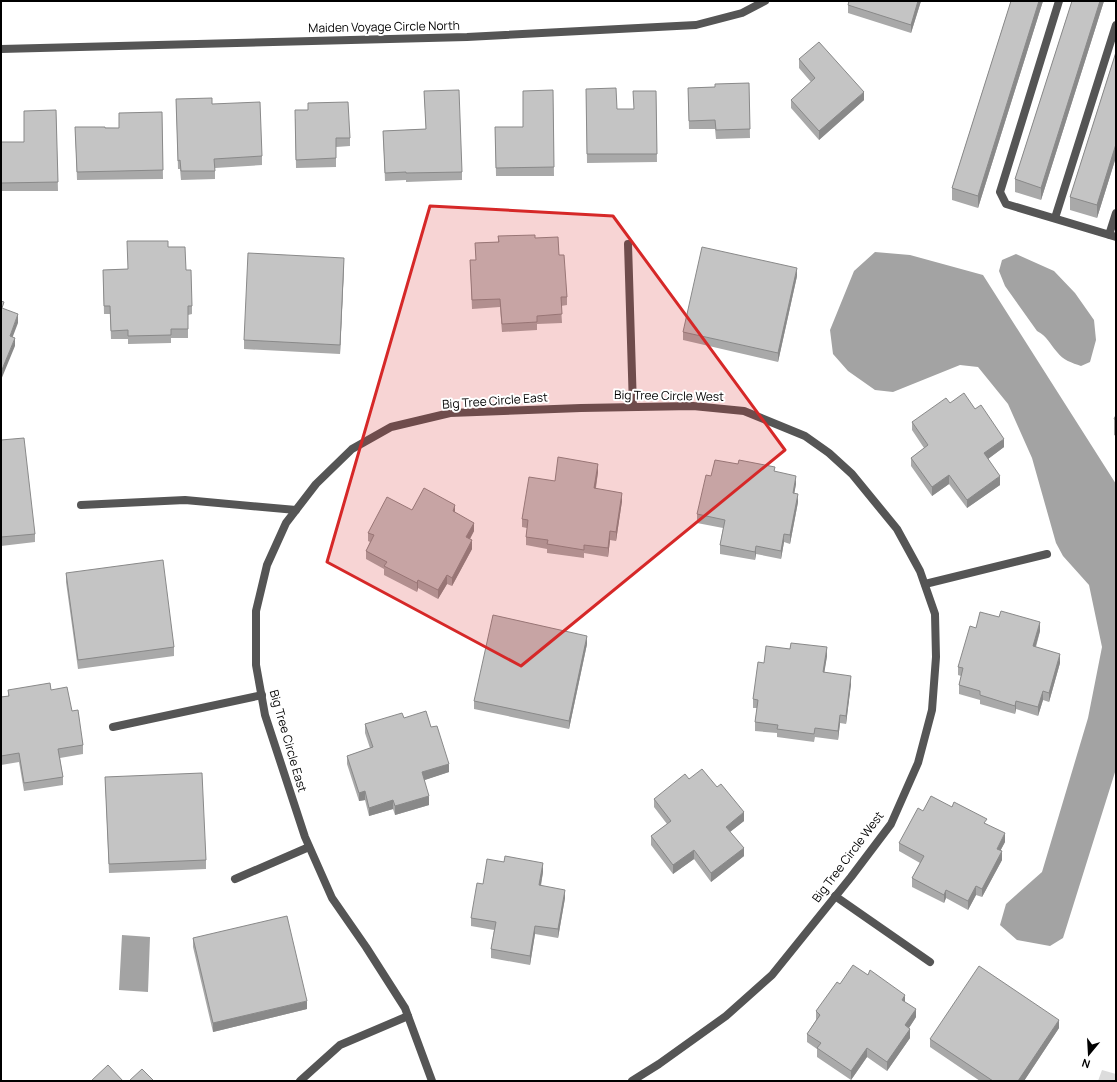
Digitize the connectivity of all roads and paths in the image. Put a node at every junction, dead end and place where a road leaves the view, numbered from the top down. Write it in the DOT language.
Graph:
graph roads {
  1 [pos="1059,1"];
  2 [pos="764,2"];
  3 [pos="1116,25"];
  4 [pos="1,49"];
  5 [pos="1116,213"];
  6 [pos="1055,218"];
  7 [pos="1113,236"];
  8 [pos="628,244"];
  9 [pos="633,407"];
  10 [pos="581,408"];
  11 [pos="81,505"];
  12 [pos="296,510"];
  13 [pos="1047,554"];
  14 [pos="925,584"];
  15 [pos="262,695"];
  16 [pos="113,727"];
  17 [pos="309,847"];
  18 [pos="235,879"];
  19 [pos="835,896"];
  20 [pos="930,962"];
  21 [pos="408,1016"];
  22 [pos="300,1081"];
  23 [pos="432,1081"];
  24 [pos="632,1081"];
  1 -- 6 [label="street"];
  2 -- 4 [label="street, Maiden Voyage Circle North"];
  3 -- 6 [label="street"];
  5 -- 7 [label="street"];
  6 -- 7 [label="street"];
  8 -- 9 [label="street"];
  9 -- 10 [label="street, Big Tree Circle West"];
  9 -- 14 [label="street, Big Tree Circle West"];
  10 -- 12 [label="street, Big Tree Circle East"];
  11 -- 12 [label="street"];
  12 -- 15 [label="street, Big Tree Circle East"];
  13 -- 14 [label="street"];
  14 -- 19 [label="street, Big Tree Circle West"];
  15 -- 16 [label="street"];
  15 -- 17 [label="street, Big Tree Circle East"];
  17 -- 18 [label="street"];
  17 -- 21 [label="street, Big Tree Circle East"];
  19 -- 20 [label="street"];
  19 -- 24 [label="street, Big Tree Circle West"];
  21 -- 22 [label="street"];
  21 -- 23 [label="street, Big Tree Circle East"];
}
